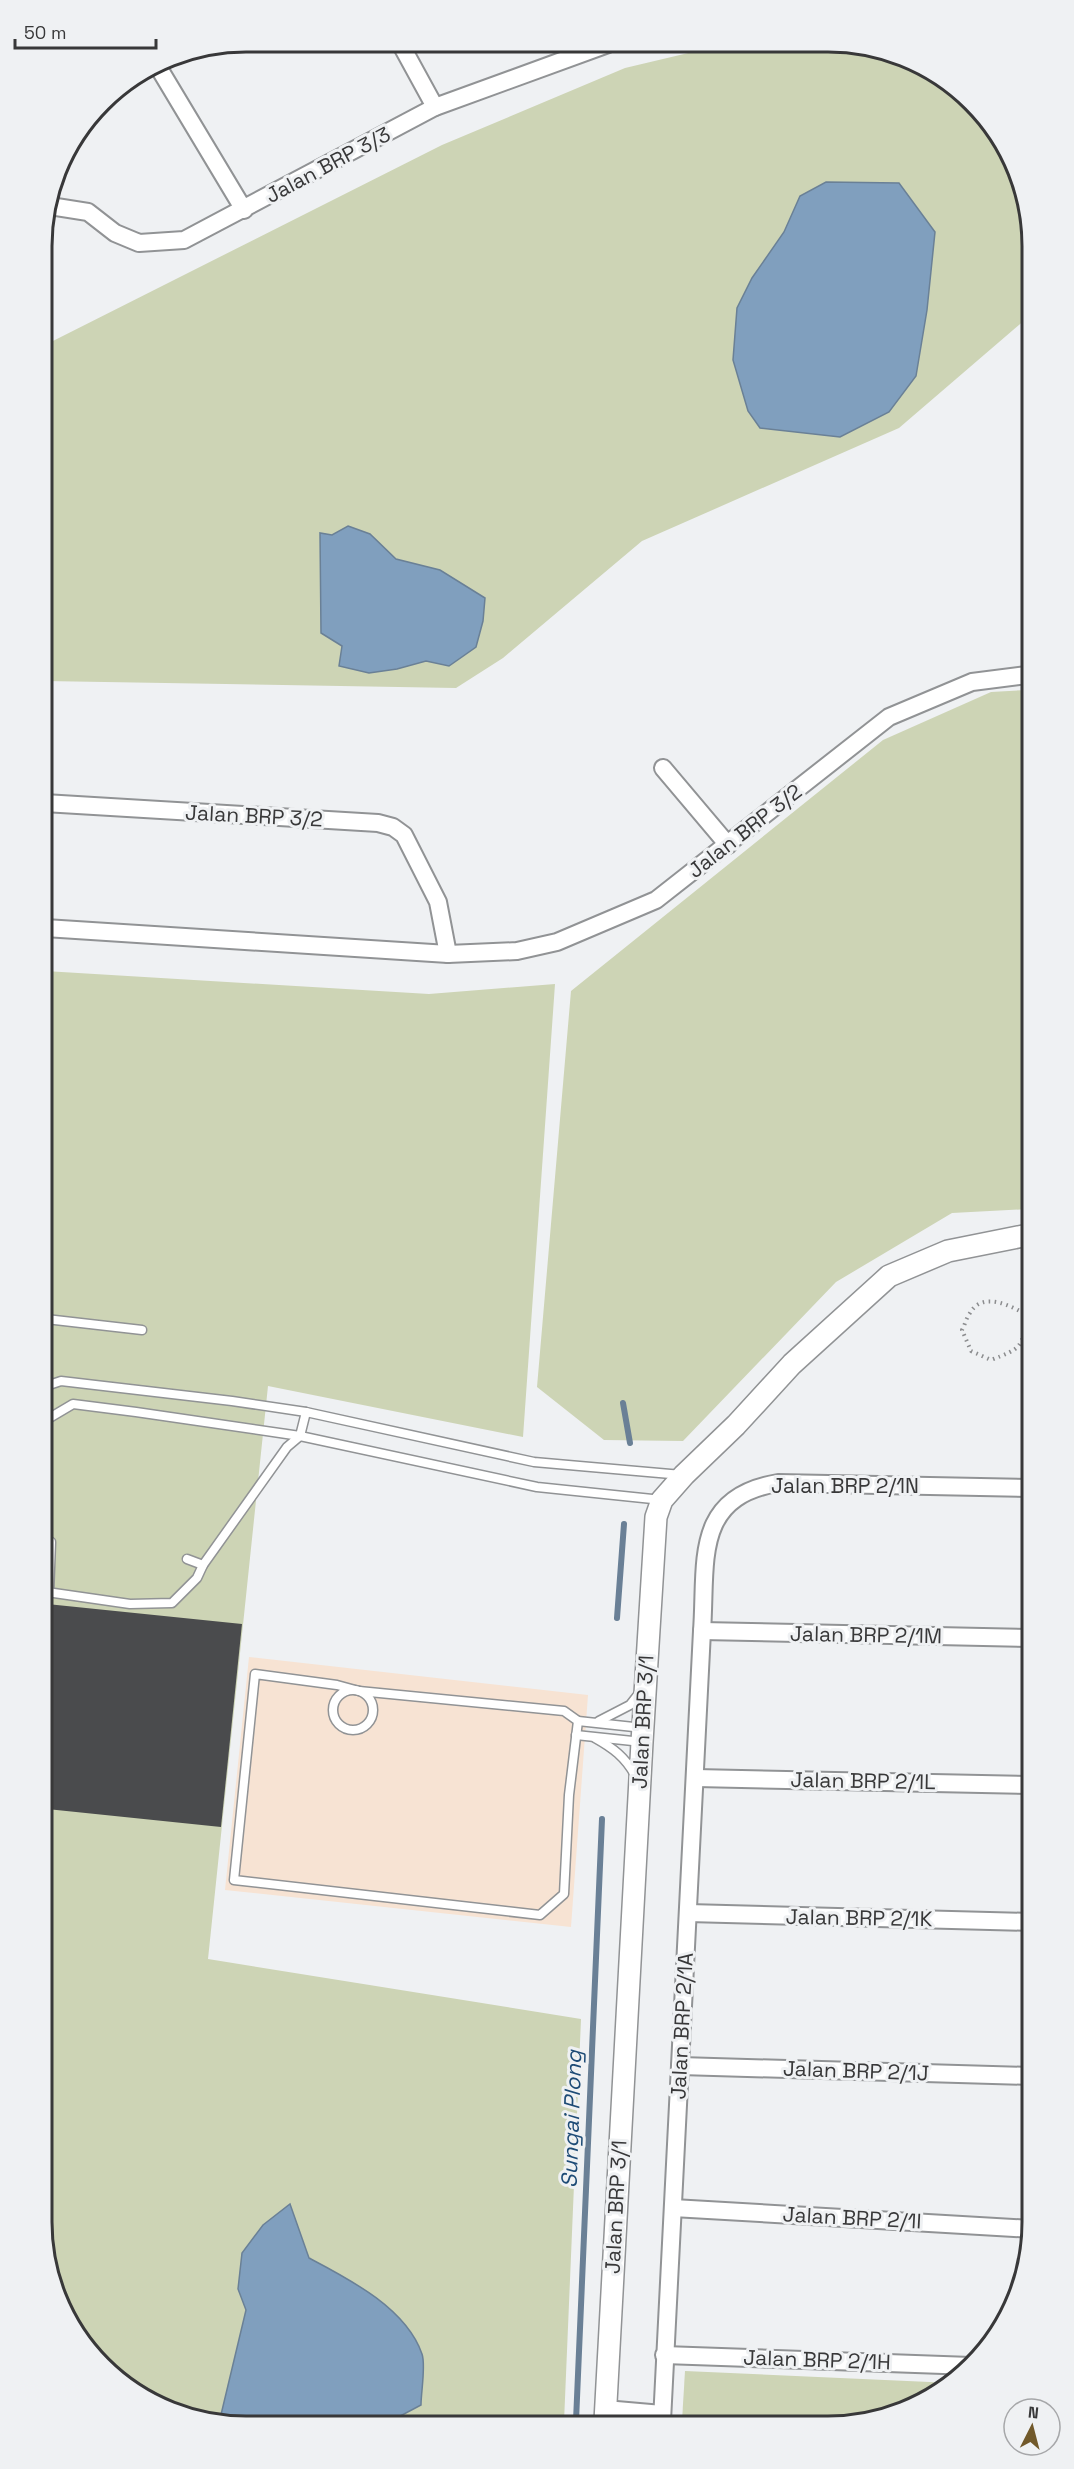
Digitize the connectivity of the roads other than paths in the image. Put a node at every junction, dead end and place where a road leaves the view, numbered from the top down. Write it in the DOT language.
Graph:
graph roads {
  1 [pos="405,52"];
  2 [pos="586,52"];
  3 [pos="162,72"];
  4 [pos="435,108"];
  5 [pos="57,207"];
  6 [pos="244,210"];
  7 [pos="1022,676"];
  8 [pos="663,768"];
  9 [pos="53,804"];
  10 [pos="728,845"];
  11 [pos="53,928"];
  12 [pos="448,954"];
  13 [pos="1022,1236"];
  14 [pos="52,1320"];
  15 [pos="142,1330"];
  16 [pos="52,1384"];
  17 [pos="306,1413"];
  18 [pos="52,1416"];
  19 [pos="300,1436"];
  20 [pos="684,1475"];
  21 [pos="1021,1488"];
  22 [pos="662,1500"];
  23 [pos="187,1559"];
  24 [pos="203,1565"];
  25 [pos="52,1594"];
  26 [pos="702,1631"];
  27 [pos="1021,1638"];
  28 [pos="645,1687"];
  29 [pos="359,1691"];
  30 [pos="578,1721"];
  31 [pos="596,1723"];
  32 [pos="642,1735"];
  33 [pos="576,1736"];
  34 [pos="595,1738"];
  35 [pos="696,1778"];
  36 [pos="639,1784"];
  37 [pos="1021,1785"];
  38 [pos="688,1913"];
  39 [pos="1021,1922"];
  40 [pos="680,2066"];
  41 [pos="1021,2076"];
  42 [pos="673,2208"];
  43 [pos="1021,2228"];
  44 [pos="664,2355"];
  45 [pos="957,2366"];
  46 [pos="605,2415"];
  47 [pos="624,2416"];
  48 [pos="662,2416"];
  1 -- 4 [label="street"];
  2 -- 4 [label="street, Jalan BRP 3/3"];
  3 -- 6 [label="street"];
  4 -- 6 [label="street, Jalan BRP 3/3"];
  5 -- 6 [label="street, Jalan BRP 3/3"];
  7 -- 10 [label="street, Jalan BRP 3/2"];
  8 -- 10 [label="street"];
  9 -- 12 [label="street, Jalan BRP 3/2"];
  10 -- 12 [label="street, Jalan BRP 3/2"];
  11 -- 12 [label="street, Jalan BRP 3/2"];
  13 -- 20 [label="street, Jalan BRP 3/1"];
  14 -- 15 [label="lane"];
  16 -- 17 [label="lane"];
  17 -- 19 [label="lane"];
  17 -- 20 [label="lane"];
  18 -- 19 [label="lane"];
  19 -- 22 [label="lane"];
  19 -- 24 [label="lane"];
  20 -- 22 [label="street, Jalan BRP 3/1"];
  21 -- 26 [label="street, Jalan BRP 2/1N"];
  22 -- 28 [label="street, Jalan BRP 3/1"];
  23 -- 24 [label="lane"];
  24 -- 25 [label="lane"];
  26 -- 27 [label="street, Jalan BRP 2/1M"];
  26 -- 35 [label="street, Jalan BRP 2/1A"];
  28 -- 31 [label="lane"];
  28 -- 32 [label="street, Jalan BRP 3/1"];
  29 -- 29 [label="lane"];
  29 -- 30 [label="lane"];
  29 -- 33 [label="lane"];
  30 -- 31 [label="lane"];
  30 -- 33 [label="lane"];
  31 -- 32 [label="lane"];
  32 -- 34 [label="lane"];
  32 -- 36 [label="street, Jalan BRP 3/1"];
  33 -- 34 [label="lane"];
  34 -- 36 [label="lane"];
  35 -- 37 [label="street, Jalan BRP 2/1L"];
  35 -- 38 [label="street, Jalan BRP 2/1A"];
  36 -- 46 [label="street, Jalan BRP 3/1"];
  38 -- 39 [label="street, Jalan BRP 2/1K"];
  38 -- 40 [label="street, Jalan BRP 2/1A"];
  40 -- 41 [label="street, Jalan BRP 2/1J"];
  40 -- 42 [label="street, Jalan BRP 2/1A"];
  42 -- 43 [label="street, Jalan BRP 2/1I"];
  42 -- 44 [label="street, Jalan BRP 2/1A"];
  44 -- 45 [label="street, Jalan BRP 2/1H"];
  44 -- 48 [label="street, Jalan BRP 2/1A"];
  46 -- 47 [label="street"];
}
